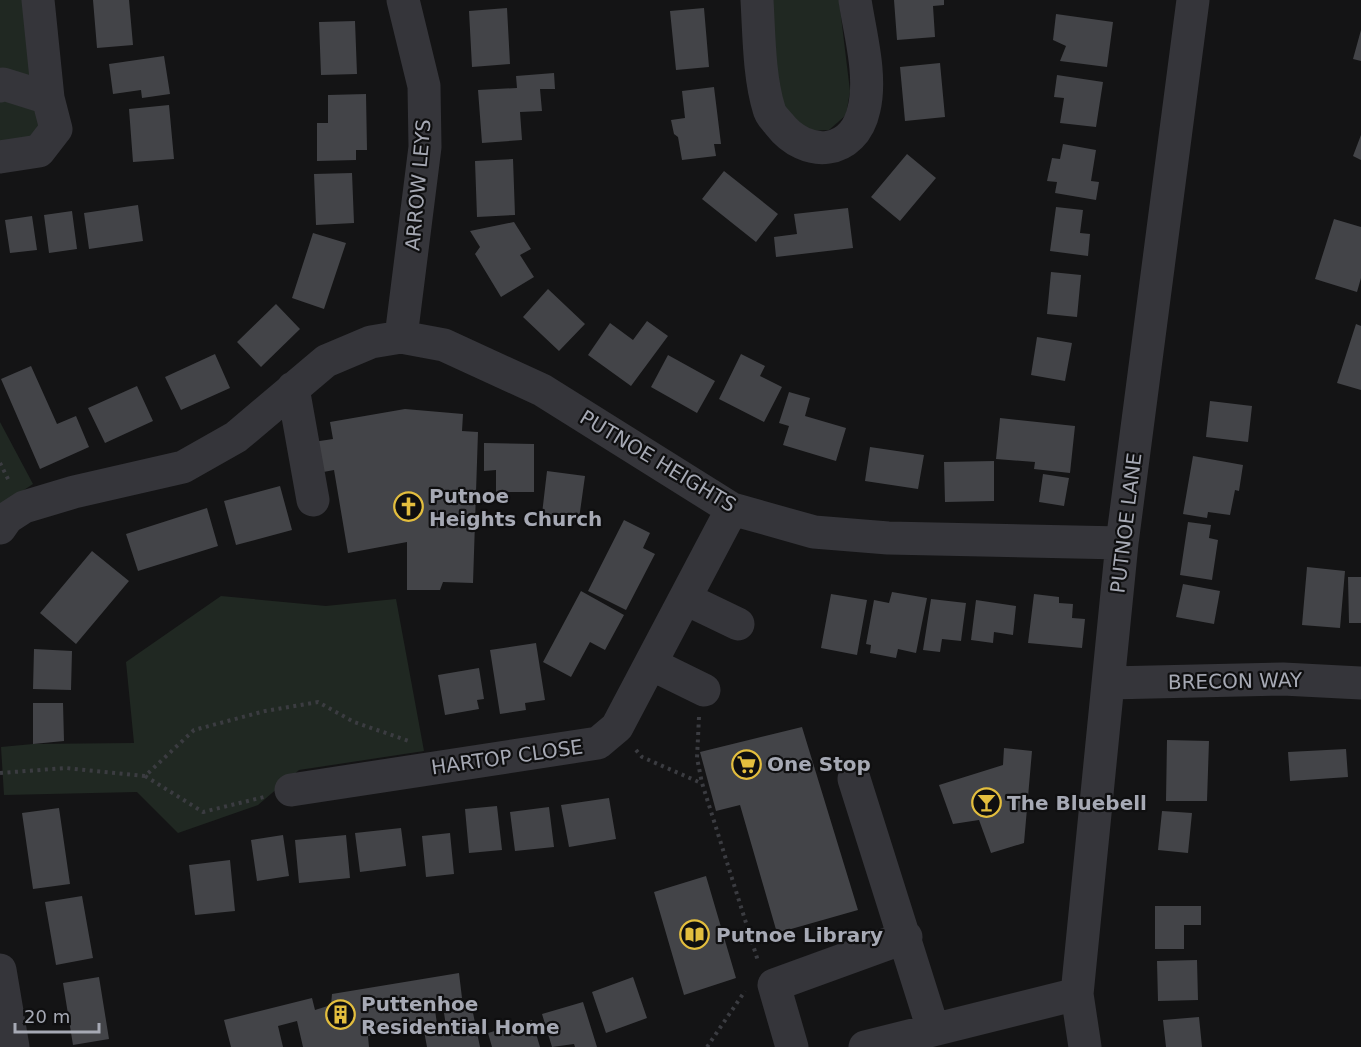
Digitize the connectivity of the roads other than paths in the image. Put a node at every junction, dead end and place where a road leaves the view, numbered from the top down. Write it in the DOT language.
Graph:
graph roads {
  1 [pos="38,0"];
  2 [pos="403,0"];
  3 [pos="757,0"];
  4 [pos="855,0"];
  5 [pos="1193,0"];
  6 [pos="0,86"];
  7 [pos="48,98"];
  8 [pos="0,156"];
  9 [pos="401,337"];
  10 [pos="293,388"];
  11 [pos="313,500"];
  12 [pos="732,509"];
  13 [pos="0,528"];
  14 [pos="1122,543"];
  15 [pos="686,599"];
  16 [pos="738,624"];
  17 [pos="651,664"];
  18 [pos="1361,682"];
  19 [pos="1109,683"];
  20 [pos="704,690"];
  21 [pos="854,778"];
  22 [pos="291,790"];
  23 [pos="906,937"];
  24 [pos="0,970"];
  25 [pos="1077,994"];
  26 [pos="933,1029"];
  27 [pos="14,1047"];
  28 [pos="792,1047"];
  29 [pos="865,1047"];
  30 [pos="1085,1047"];
  1 -- 7 [label="street"];
  2 -- 9 [label="street, ARROW LEYS"];
  3 -- 4 [label="street"];
  5 -- 14 [label="street, PUTNOE LANE"];
  6 -- 7 [label="street"];
  7 -- 8 [label="street"];
  9 -- 10 [label="street, PUTNOE HEIGHTS"];
  9 -- 12 [label="street, PUTNOE HEIGHTS"];
  10 -- 11 [label="street"];
  10 -- 13 [label="street, PUTNOE HEIGHTS"];
  12 -- 14 [label="street, PUTNOE HEIGHTS"];
  12 -- 15 [label="street, HARTOP CLOSE"];
  14 -- 19 [label="street, PUTNOE LANE"];
  15 -- 16 [label="street"];
  15 -- 17 [label="street, HARTOP CLOSE"];
  17 -- 20 [label="street"];
  17 -- 22 [label="street, HARTOP CLOSE"];
  18 -- 19 [label="street, BRECON WAY"];
  19 -- 25 [label="street, PUTNOE LANE"];
  21 -- 23 [label="street"];
  23 -- 26 [label="street"];
  23 -- 28 [label="street"];
  24 -- 27 [label="street"];
  25 -- 26 [label="street"];
  25 -- 30 [label="street, PUTNOE LANE"];
  26 -- 29 [label="street"];
}
